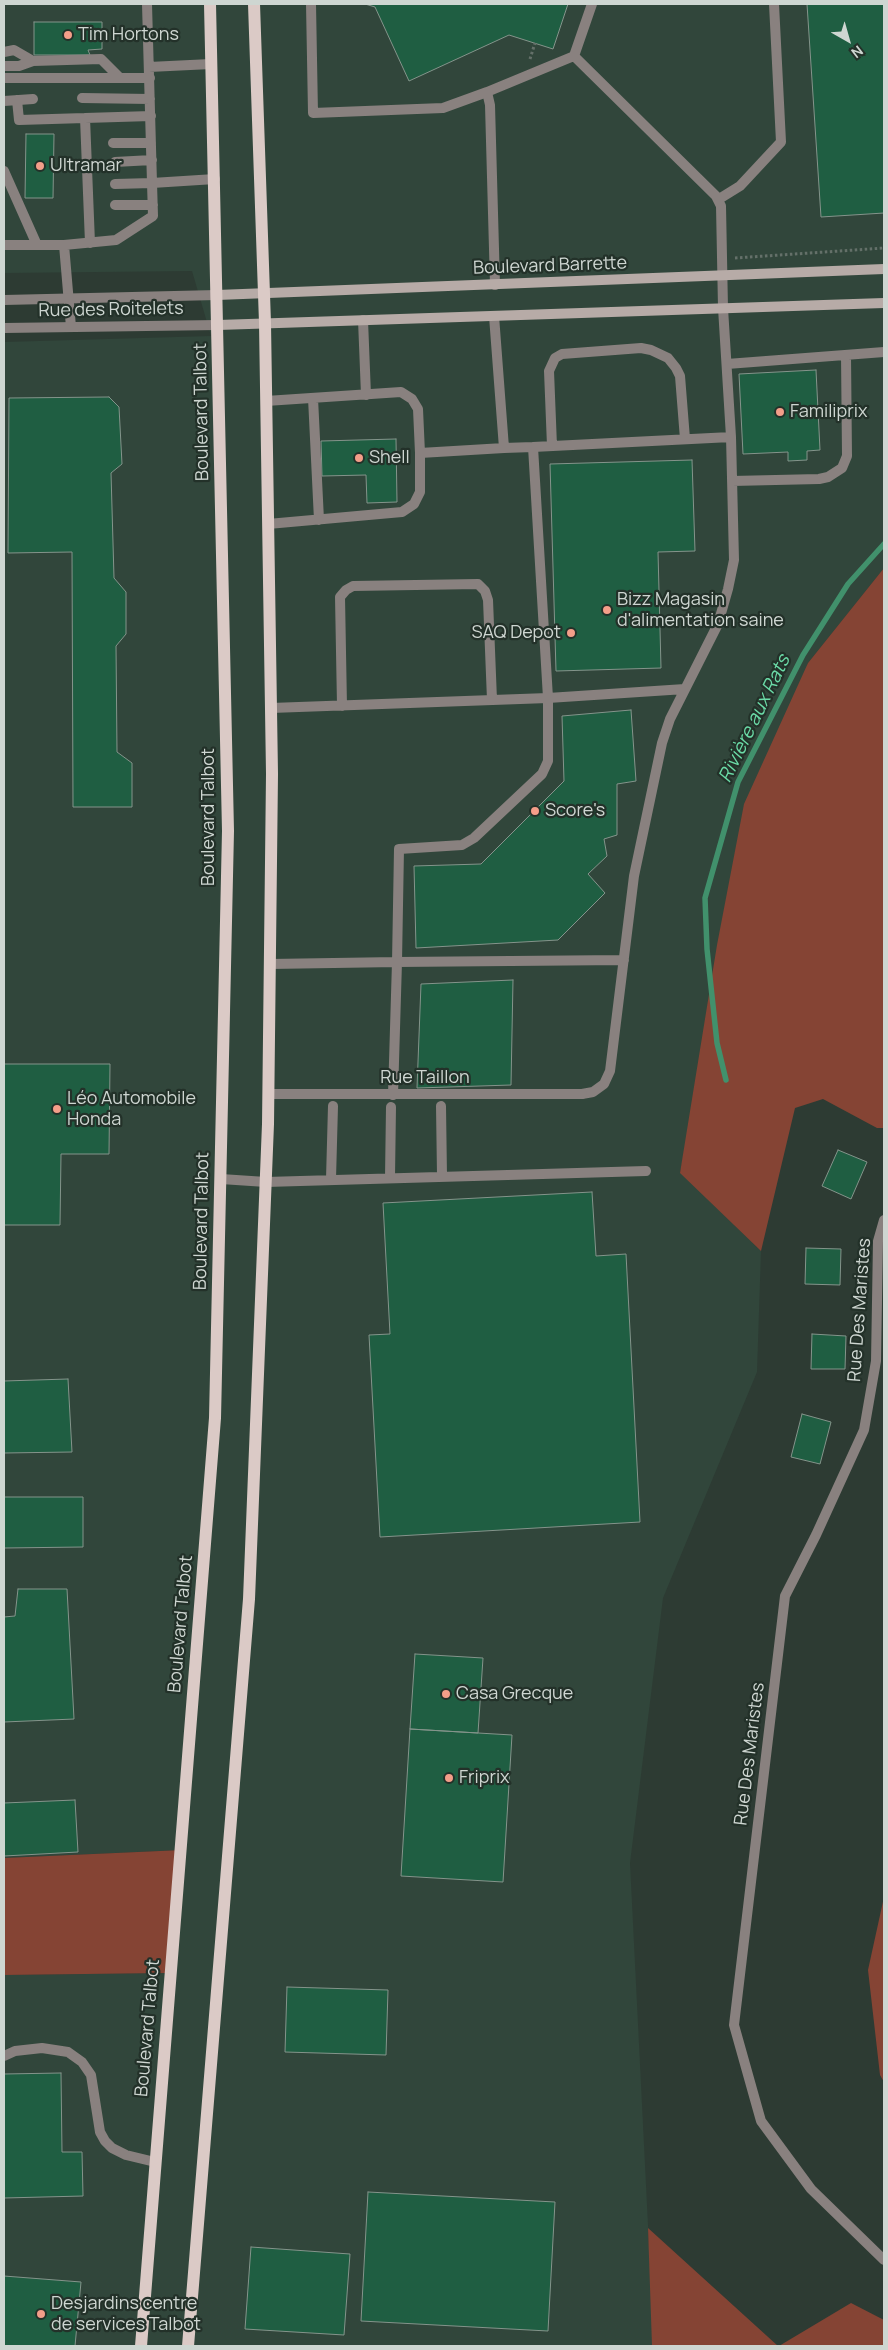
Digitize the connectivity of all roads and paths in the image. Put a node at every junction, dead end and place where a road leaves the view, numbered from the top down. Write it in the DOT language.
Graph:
graph roads {
  1 [pos="147,4"];
  2 [pos="210,4"];
  3 [pos="254,4"];
  4 [pos="311,4"];
  5 [pos="592,4"];
  6 [pos="774,4"];
  7 [pos="4,52"];
  8 [pos="574,56"];
  9 [pos="33,61"];
  10 [pos="211,64"];
  11 [pos="4,66"];
  12 [pos="149,73"];
  13 [pos="120,77"];
  14 [pos="4,78"];
  15 [pos="487,92"];
  16 [pos="82,98"];
  17 [pos="33,99"];
  18 [pos="150,99"];
  19 [pos="17,100"];
  20 [pos="4,101"];
  21 [pos="151,116"];
  22 [pos="85,118"];
  23 [pos="113,143"];
  24 [pos="151,143"];
  25 [pos="152,160"];
  26 [pos="115,162"];
  27 [pos="4,171"];
  28 [pos="215,179"];
  29 [pos="152,183"];
  30 [pos="115,184"];
  31 [pos="718,199"];
  32 [pos="115,205"];
  33 [pos="153,205"];
  34 [pos="90,243"];
  35 [pos="4,245"];
  36 [pos="37,245"];
  37 [pos="64,245"];
  38 [pos="884,269"];
  39 [pos="722,275"];
  40 [pos="495,285"];
  41 [pos="264,294"];
  42 [pos="217,295"];
  43 [pos="70,299"];
  44 [pos="4,300"];
  45 [pos="884,303"];
  46 [pos="723,308"];
  47 [pos="494,316"];
  48 [pos="363,320"];
  49 [pos="265,323"];
  50 [pos="218,325"];
  51 [pos="71,327"];
  52 [pos="4,328"];
  53 [pos="884,352"];
  54 [pos="846,355"];
  55 [pos="727,364"];
  56 [pos="366,394"];
  57 [pos="312,398"];
  58 [pos="266,401"];
  59 [pos="731,437"];
  60 [pos="685,439"];
  61 [pos="552,446"];
  62 [pos="533,447"];
  63 [pos="504,448"];
  64 [pos="420,453"];
  65 [pos="732,481"];
  66 [pos="319,520"];
  67 [pos="268,524"];
  68 [pos="685,689"];
  69 [pos="548,698"];
  70 [pos="492,700"];
  71 [pos="342,706"];
  72 [pos="271,708"];
  73 [pos="624,960"];
  74 [pos="397,962"];
  75 [pos="270,964"];
  76 [pos="268,1094"];
  77 [pos="393,1094"];
  78 [pos="333,1106"];
  79 [pos="441,1106"];
  80 [pos="392,1107"];
  81 [pos="646,1171"];
  82 [pos="442,1176"];
  83 [pos="390,1177"];
  84 [pos="331,1179"];
  85 [pos="221,1180"];
  86 [pos="266,1182"];
  87 [pos="884,1220"];
  88 [pos="4,2056"];
  89 [pos="155,2162"];
  90 [pos="884,2260"];
  91 [pos="141,2346"];
  92 [pos="188,2346"];
  1 -- 12 [label="street"];
  2 -- 10 [label="main road, Boulevard Talbot"];
  3 -- 41 [label="main road"];
  4 -- 15 [label="street"];
  5 -- 8 [label="street"];
  6 -- 31 [label="street"];
  7 -- 9 [label="street"];
  8 -- 15 [label="street"];
  8 -- 31 [label="street"];
  9 -- 11 [label="street"];
  9 -- 13 [label="street"];
  10 -- 12 [label="street"];
  10 -- 28 [label="main road, Boulevard Talbot"];
  12 -- 13 [label="street"];
  12 -- 18 [label="street"];
  13 -- 14 [label="street"];
  15 -- 40 [label="street"];
  16 -- 18 [label="street"];
  17 -- 19 [label="street"];
  18 -- 21 [label="street"];
  19 -- 20 [label="street"];
  19 -- 22 [label="street"];
  21 -- 22 [label="street"];
  21 -- 24 [label="street"];
  22 -- 34 [label="street"];
  23 -- 24 [label="street"];
  24 -- 25 [label="street"];
  25 -- 26 [label="street"];
  25 -- 29 [label="street"];
  27 -- 36 [label="street"];
  28 -- 29 [label="street"];
  28 -- 42 [label="main road, Boulevard Talbot"];
  29 -- 30 [label="street"];
  29 -- 33 [label="street"];
  31 -- 39 [label="street"];
  32 -- 33 [label="street"];
  33 -- 34 [label="street"];
  34 -- 37 [label="street"];
  35 -- 36 [label="street"];
  36 -- 37 [label="street"];
  37 -- 43 [label="street"];
  38 -- 39 [label="main road, Boulevard Barrette"];
  39 -- 40 [label="main road, Boulevard Barrette"];
  39 -- 46 [label="street"];
  40 -- 41 [label="main road, Boulevard Barrette"];
  41 -- 42 [label="main road, Boulevard Barrette"];
  41 -- 49 [label="main road"];
  42 -- 43 [label="street, Rue des Roitelets"];
  42 -- 50 [label="main road, Boulevard Talbot"];
  43 -- 44 [label="street, Rue des Roitelets"];
  43 -- 51 [label="street"];
  45 -- 46 [label="main road"];
  46 -- 47 [label="main road"];
  46 -- 55 [label="street"];
  47 -- 48 [label="main road"];
  47 -- 63 [label="street"];
  48 -- 49 [label="main road"];
  48 -- 56 [label="street"];
  49 -- 50 [label="main road"];
  49 -- 58 [label="main road"];
  50 -- 51 [label="street, Rue des Roitelets"];
  50 -- 85 [label="main road, Boulevard Talbot"];
  51 -- 52 [label="street, Rue des Roitelets"];
  53 -- 54 [label="street"];
  54 -- 55 [label="street"];
  54 -- 65 [label="street"];
  55 -- 59 [label="street"];
  56 -- 57 [label="street"];
  56 -- 64 [label="street"];
  57 -- 58 [label="street"];
  57 -- 66 [label="street"];
  58 -- 67 [label="main road"];
  59 -- 60 [label="street"];
  59 -- 65 [label="street"];
  60 -- 61 [label="street"];
  60 -- 61 [label="street"];
  61 -- 62 [label="street"];
  62 -- 63 [label="street"];
  62 -- 69 [label="street"];
  63 -- 64 [label="street"];
  64 -- 66 [label="street"];
  65 -- 68 [label="street"];
  66 -- 67 [label="street"];
  67 -- 72 [label="main road"];
  68 -- 69 [label="street"];
  68 -- 73 [label="street"];
  69 -- 70 [label="street"];
  69 -- 74 [label="street"];
  70 -- 71 [label="street"];
  70 -- 71 [label="street"];
  71 -- 72 [label="street"];
  72 -- 75 [label="main road"];
  73 -- 74 [label="street"];
  73 -- 77 [label="street, Rue Taillon"];
  74 -- 75 [label="street"];
  74 -- 77 [label="street"];
  75 -- 76 [label="main road"];
  76 -- 77 [label="street, Rue Taillon"];
  76 -- 86 [label="main road"];
  78 -- 84 [label="street"];
  79 -- 82 [label="street"];
  80 -- 83 [label="street"];
  81 -- 82 [label="street"];
  82 -- 83 [label="street"];
  83 -- 84 [label="street"];
  84 -- 86 [label="street"];
  85 -- 86 [label="street"];
  85 -- 89 [label="main road, Boulevard Talbot"];
  86 -- 92 [label="main road"];
  87 -- 90 [label="street, Rue Des Maristes"];
  88 -- 89 [label="street"];
  89 -- 91 [label="main road, Boulevard Talbot"];
}
